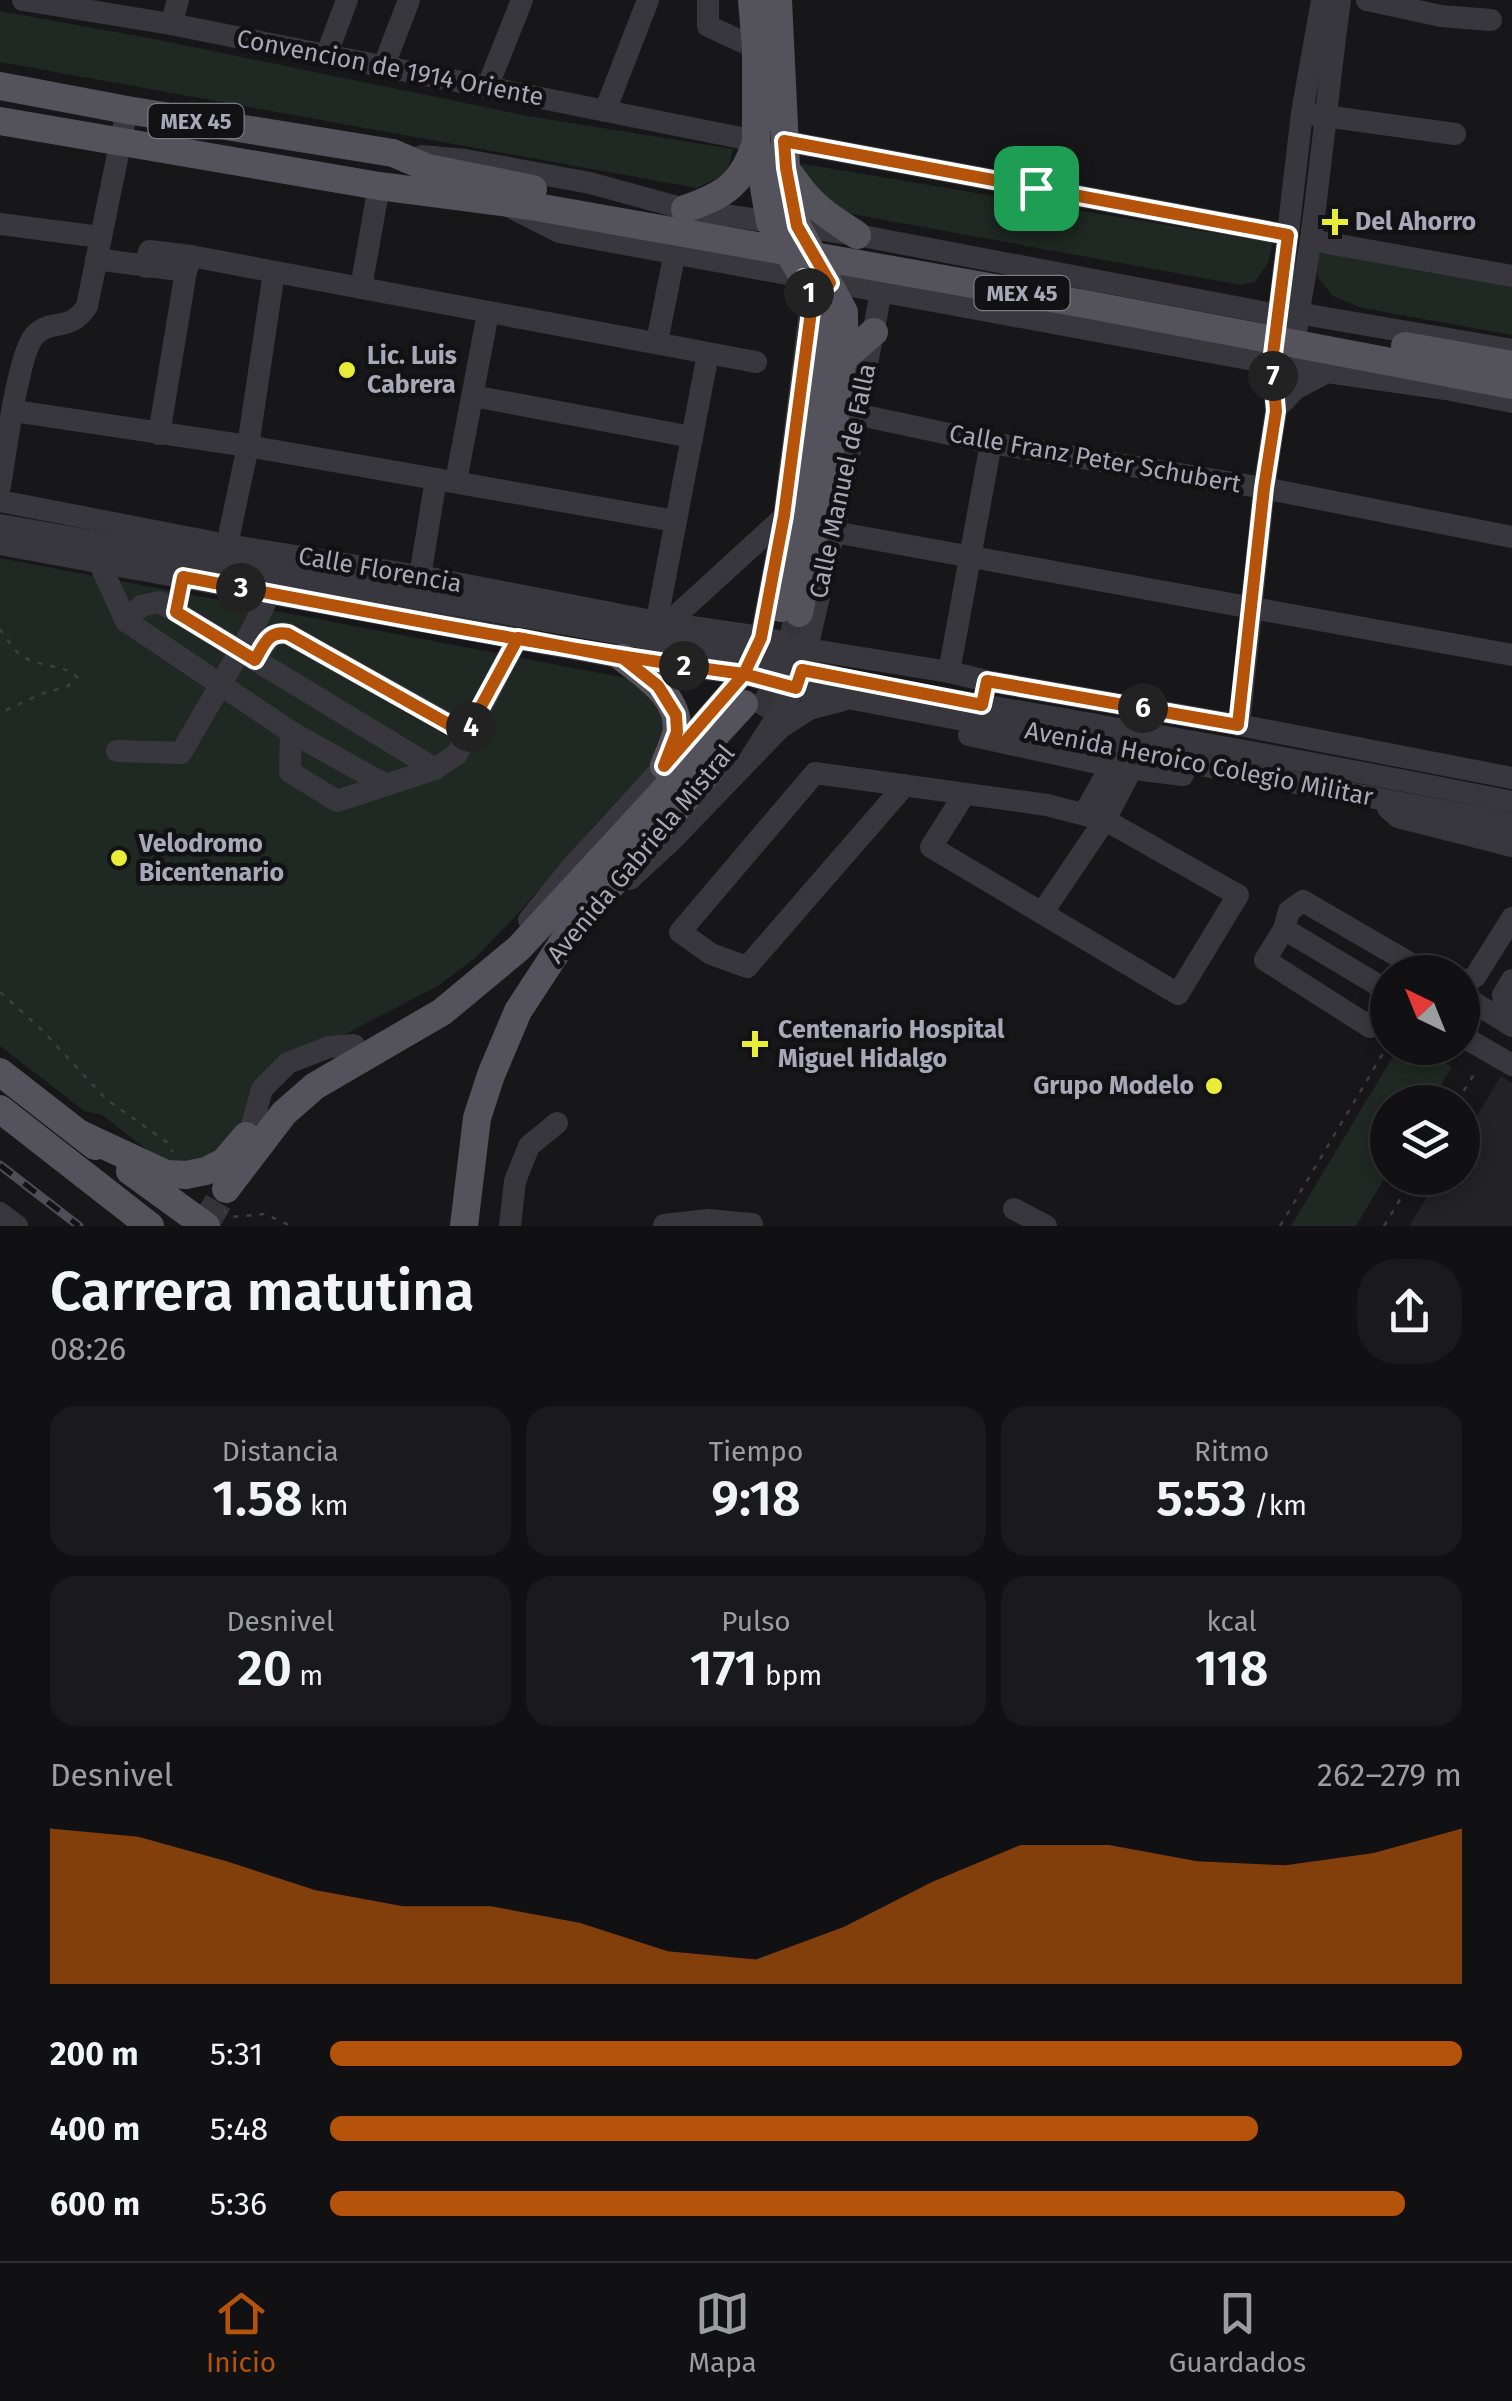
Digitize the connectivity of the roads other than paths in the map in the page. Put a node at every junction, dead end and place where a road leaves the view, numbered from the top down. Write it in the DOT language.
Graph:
graph roads {
  1 [pos="23,0"];
  2 [pos="178,0"];
  3 [pos="347,0"];
  4 [pos="409,0"];
  5 [pos="522,0"];
  6 [pos="648,0"];
  7 [pos="708,0"];
  8 [pos="752,0"];
  9 [pos="778,0"];
  10 [pos="1322,0"];
  11 [pos="1340,0"];
  12 [pos="1367,0"];
  13 [pos="1444,8"];
  14 [pos="1492,20"];
  15 [pos="170,24"];
  16 [pos="756,48"];
  17 [pos="326,56"];
  18 [pos="383,68"];
  19 [pos="0,86"];
  20 [pos="488,88"];
  21 [pos="127,110"];
  22 [pos="605,111"];
  23 [pos="1313,115"];
  24 [pos="0,121"];
  25 [pos="1455,134"];
  26 [pos="121,142"];
  27 [pos="776,150"];
  28 [pos="393,153"];
  29 [pos="379,186"];
  30 [pos="532,197"];
  31 [pos="502,204"];
  32 [pos="685,209"];
  33 [pos="0,224"];
  34 [pos="784,224"];
  35 [pos="856,235"];
  36 [pos="1299,238"];
  37 [pos="98,248"];
  38 [pos="675,252"];
  39 [pos="188,264"];
  40 [pos="1305,268"];
  41 [pos="274,272"];
  42 [pos="1512,276"];
  43 [pos="360,288"];
  44 [pos="815,288"];
  45 [pos="881,292"];
  46 [pos="488,313"];
  47 [pos="1288,314"];
  48 [pos="1340,322"];
  49 [pos="874,332"];
  50 [pos="657,342"];
  51 [pos="1512,350"];
  52 [pos="708,354"];
  53 [pos="842,360"];
  54 [pos="756,362"];
  55 [pos="1282,364"];
  56 [pos="1512,364"];
  57 [pos="1327,372"];
  58 [pos="1512,385"];
  59 [pos="473,396"];
  60 [pos="10,397"];
  61 [pos="1512,402"];
  62 [pos="1280,406"];
  63 [pos="856,414"];
  64 [pos="159,434"];
  65 [pos="692,436"];
  66 [pos="991,443"];
  67 [pos="248,446"];
  68 [pos="446,480"];
  69 [pos="0,486"];
  70 [pos="1264,488"];
  71 [pos="0,501"];
  72 [pos="784,516"];
  73 [pos="674,521"];
  74 [pos="0,526"];
  75 [pos="834,532"];
  76 [pos="1512,537"];
  77 [pos="0,544"];
  78 [pos="228,545"];
  79 [pos="972,556"];
  80 [pos="99,562"];
  81 [pos="420,576"];
  82 [pos="183,577"];
  83 [pos="270,594"];
  84 [pos="1250,606"];
  85 [pos="176,612"];
  86 [pos="126,621"];
  87 [pos="659,628"];
  88 [pos="518,638"];
  89 [pos="1512,655"];
  90 [pos="248,656"];
  91 [pos="752,656"];
  92 [pos="623,658"];
  93 [pos="802,669"];
  94 [pos="949,672"];
  95 [pos="896,677"];
  96 [pos="987,681"];
  97 [pos="219,684"];
  98 [pos="854,698"];
  99 [pos="982,705"];
  100 [pos="909,708"];
  101 [pos="1238,725"];
  102 [pos="292,732"];
  103 [pos="466,734"];
  104 [pos="116,751"];
  105 [pos="752,756"];
  106 [pos="664,766"];
  107 [pos="1121,767"];
  108 [pos="434,770"];
  109 [pos="1245,773"];
  110 [pos="1512,778"];
  111 [pos="386,784"];
  112 [pos="905,785"];
  113 [pos="964,794"];
  114 [pos="1378,798"];
  115 [pos="1512,802"];
  116 [pos="1095,817"];
  117 [pos="1512,824"];
  118 [pos="1512,846"];
  119 [pos="1042,914"];
  120 [pos="1512,918"];
  121 [pos="1284,929"];
  122 [pos="565,940"];
  123 [pos="1395,955"];
  124 [pos="1480,969"];
  125 [pos="1370,980"];
  126 [pos="1512,980"];
  127 [pos="480,982"];
  128 [pos="1480,1006"];
  129 [pos="423,1023"];
  130 [pos="1509,1024"];
  131 [pos="1370,1027"];
  132 [pos="1480,1046"];
  133 [pos="1512,1065"];
  134 [pos="0,1072"];
  135 [pos="491,1075"];
  136 [pos="0,1109"];
  137 [pos="557,1123"];
  138 [pos="80,1134"];
  139 [pos="216,1206"];
  140 [pos="1014,1210"];
  141 [pos="752,1224"];
  142 [pos="664,1225"];
  143 [pos="150,1226"];
  144 [pos="464,1226"];
  145 [pos="481,1226"];
  146 [pos="510,1226"];
  147 [pos="1046,1226"];
  1 -- 15 [label="street, Convencion de 1914 Oriente"];
  2 -- 15 [label="street"];
  3 -- 17 [label="street"];
  4 -- 18 [label="street"];
  5 -- 20 [label="street"];
  6 -- 22 [label="street"];
  7 -- 16 [label="street"];
  8 -- 16 [label="main road"];
  9 -- 27 [label="main road"];
  10 -- 23 [label="street"];
  11 -- 23 [label="street"];
  12 -- 13 [label="street"];
  13 -- 14 [label="street"];
  15 -- 17 [label="street, Convencion de 1914 Oriente"];
  16 -- 27 [label="main road"];
  17 -- 18 [label="street, Convencion de 1914 Oriente"];
  18 -- 20 [label="street, Convencion de 1914 Oriente"];
  19 -- 21 [label="main road, MEX 45"];
  20 -- 22 [label="street, Convencion de 1914 Oriente"];
  21 -- 26 [label="street"];
  21 -- 28 [label="main road, MEX 45"];
  22 -- 27 [label="street, Convencion de 1914 Oriente"];
  23 -- 25 [label="street"];
  23 -- 36 [label="street"];
  24 -- 26 [label="main road, MEX 45"];
  26 -- 29 [label="main road, MEX 45"];
  26 -- 37 [label="street"];
  27 -- 32 [label="main road"];
  27 -- 34 [label="main road"];
  27 -- 34 [label="main road"];
  27 -- 35 [label="main road"];
  27 -- 36 [label="street, Convencion de 1914 Oriente"];
  28 -- 30 [label="main road, MEX 45"];
  28 -- 32 [label="street"];
  29 -- 31 [label="main road, MEX 45"];
  29 -- 43 [label="street"];
  30 -- 31 [label="main road, MEX 45"];
  30 -- 56 [label="main road, MEX 45, bridge"];
  30 -- 58 [label="main road, MEX 45, bridge"];
  31 -- 38 [label="street"];
  32 -- 34 [label="street"];
  33 -- 37 [label="street"];
  34 -- 35 [label="street"];
  34 -- 44 [label="main road"];
  35 -- 47 [label="street"];
  36 -- 40 [label="street"];
  36 -- 42 [label="street, Convencion de 1914 Oriente"];
  36 -- 47 [label="street"];
  37 -- 39 [label="street"];
  37 -- 60 [label="street"];
  38 -- 44 [label="street"];
  38 -- 50 [label="street"];
  39 -- 41 [label="street"];
  39 -- 64 [label="street"];
  40 -- 47 [label="street"];
  40 -- 48 [label="street"];
  41 -- 43 [label="street"];
  41 -- 67 [label="street"];
  43 -- 46 [label="street"];
  44 -- 45 [label="street"];
  44 -- 53 [label="main road"];
  44 -- 53 [label="main road"];
  44 -- 72 [label="street, Calle Manuel de Falla"];
  45 -- 49 [label="street, Calle Manuel de Falla"];
  45 -- 55 [label="street"];
  46 -- 50 [label="street"];
  46 -- 59 [label="street"];
  47 -- 48 [label="street"];
  47 -- 55 [label="street"];
  48 -- 51 [label="street"];
  49 -- 53 [label="main road"];
  49 -- 63 [label="street, Calle Manuel de Falla"];
  50 -- 52 [label="street"];
  52 -- 54 [label="street"];
  52 -- 65 [label="street"];
  55 -- 57 [label="street"];
  55 -- 62 [label="street"];
  57 -- 61 [label="street"];
  57 -- 62 [label="street"];
  59 -- 65 [label="street"];
  59 -- 68 [label="street"];
  60 -- 64 [label="street"];
  60 -- 69 [label="street"];
  62 -- 70 [label="street"];
  63 -- 66 [label="street, Calle Franz Peter Schubert"];
  63 -- 75 [label="street, Calle Manuel de Falla"];
  64 -- 67 [label="street"];
  65 -- 73 [label="street"];
  66 -- 70 [label="street, Calle Franz Peter Schubert"];
  66 -- 79 [label="street"];
  67 -- 68 [label="street"];
  67 -- 78 [label="street"];
  68 -- 73 [label="street"];
  68 -- 81 [label="street"];
  70 -- 76 [label="street, Calle Franz Peter Schubert"];
  70 -- 84 [label="street"];
  71 -- 78 [label="street, Calle Florencia"];
  72 -- 87 [label="street"];
  72 -- 91 [label="street, Calle Manuel de Falla"];
  73 -- 87 [label="street"];
  74 -- 87 [label="street, Avenida Heroico Colegio Militar"];
  75 -- 79 [label="street"];
  75 -- 93 [label="street, Calle Manuel de Falla"];
  77 -- 80 [label="street, Avenida Heroico Colegio Militar"];
  78 -- 81 [label="street, Calle Florencia"];
  79 -- 84 [label="street"];
  79 -- 94 [label="street"];
  80 -- 82 [label="street, Avenida Heroico Colegio Militar"];
  80 -- 86 [label="street"];
  81 -- 87 [label="street, Calle Florencia"];
  82 -- 83 [label="street, Avenida Heroico Colegio Militar"];
  82 -- 85 [label="street"];
  83 -- 88 [label="street, Avenida Heroico Colegio Militar"];
  83 -- 90 [label="street"];
  84 -- 89 [label="street"];
  84 -- 101 [label="street"];
  85 -- 86 [label="street"];
  85 -- 90 [label="street"];
  86 -- 97 [label="street"];
  87 -- 91 [label="street, Avenida Heroico Colegio Militar"];
  88 -- 92 [label="street, Avenida Heroico Colegio Militar"];
  88 -- 103 [label="street"];
  90 -- 97 [label="street"];
  90 -- 103 [label="street"];
  90 -- 108 [label="street"];
  91 -- 92 [label="street, Avenida Heroico Colegio Militar"];
  91 -- 93 [label="street, Avenida Heroico Colegio Militar"];
  91 -- 106 [label="street, Avenida Gabriela Mistral"];
  92 -- 106 [label="main road"];
  93 -- 95 [label="street, Avenida Heroico Colegio Militar"];
  93 -- 98 [label="street, Avenida Heroico Colegio Militar"];
  93 -- 105 [label="street"];
  94 -- 95 [label="street, Avenida Heroico Colegio Militar"];
  94 -- 96 [label="street, Avenida Heroico Colegio Militar"];
  95 -- 99 [label="street, Avenida Heroico Colegio Militar"];
  96 -- 99 [label="street"];
  96 -- 101 [label="street, Avenida Heroico Colegio Militar"];
  97 -- 102 [label="street"];
  97 -- 104 [label="street"];
  98 -- 100 [label="street, Avenida Heroico Colegio Militar"];
  98 -- 105 [label="street"];
  99 -- 115 [label="street, Avenida Heroico Colegio Militar"];
  100 -- 107 [label="street"];
  100 -- 109 [label="street, Avenida Heroico Colegio Militar"];
  101 -- 110 [label="street, Avenida Heroico Colegio Militar"];
  102 -- 111 [label="street"];
  102 -- 111 [label="street"];
  103 -- 108 [label="street"];
  105 -- 122 [label="street"];
  106 -- 127 [label="street, Avenida Gabriela Mistral"];
  107 -- 109 [label="street"];
  107 -- 116 [label="street"];
  108 -- 111 [label="street"];
  109 -- 114 [label="street, Avenida Heroico Colegio Militar"];
  112 -- 112 [label="street"];
  112 -- 113 [label="street"];
  113 -- 116 [label="street"];
  113 -- 119 [label="street"];
  114 -- 117 [label="street, Avenida Heroico Colegio Militar"];
  114 -- 118 [label="street"];
  116 -- 119 [label="street"];
  116 -- 119 [label="street"];
  120 -- 124 [label="street"];
  121 -- 123 [label="street"];
  121 -- 125 [label="street"];
  121 -- 131 [label="street"];
  122 -- 127 [label="main road, Avenida Gabriela Mistral"];
  122 -- 135 [label="main road, Avenida Gabriela Mistral"];
  126 -- 130 [label="street"];
  127 -- 129 [label="main road, Avenida Gabriela Mistral"];
  128 -- 130 [label="street"];
  129 -- 138 [label="main road"];
  129 -- 139 [label="main road, Avenida Gabriela Mistral"];
  132 -- 133 [label="street"];
  134 -- 138 [label="main road"];
  135 -- 144 [label="main road, Avenida Gabriela Mistral"];
  135 -- 145 [label="main road"];
  136 -- 143 [label="main road"];
  137 -- 146 [label="street"];
  138 -- 139 [label="main road"];
  140 -- 147 [label="street"];
  141 -- 142 [label="street"];
}
